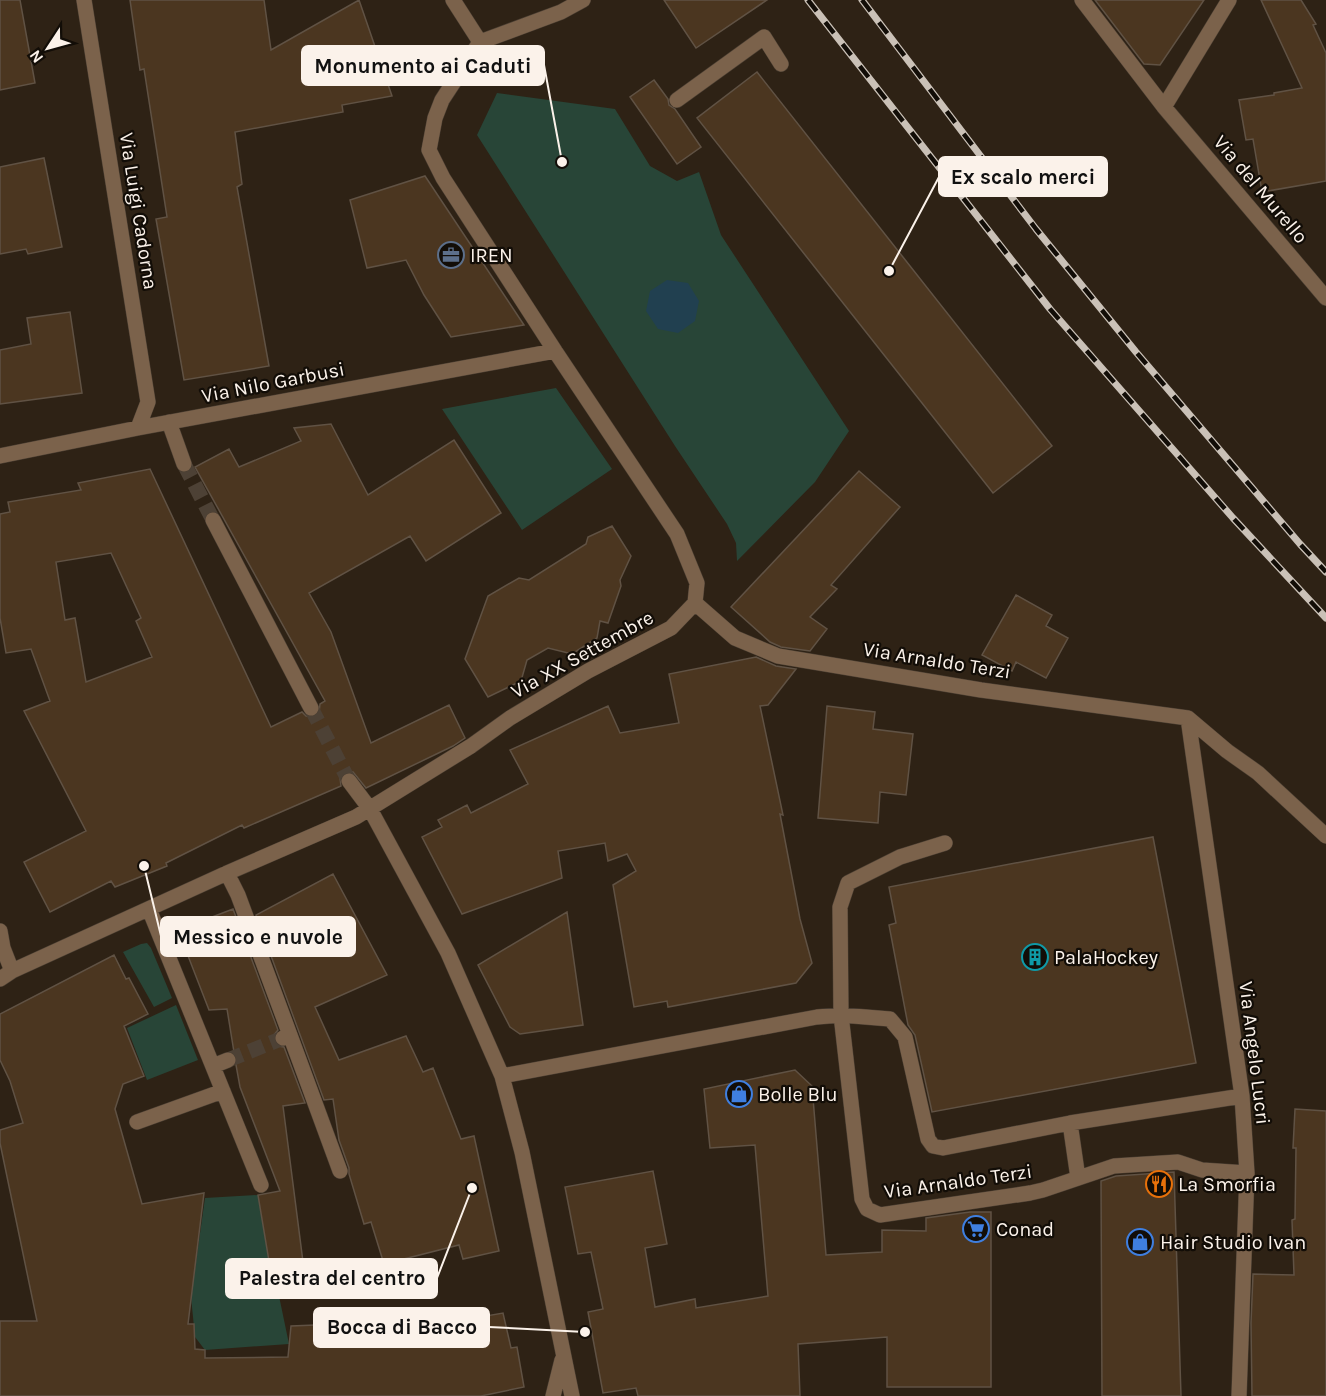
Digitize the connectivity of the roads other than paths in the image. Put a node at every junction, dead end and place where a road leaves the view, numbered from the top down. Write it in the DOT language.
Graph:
graph roads {
  1 [pos="84,0"];
  2 [pos="453,0"];
  3 [pos="582,0"];
  4 [pos="1082,0"];
  5 [pos="1229,0"];
  6 [pos="480,42"];
  7 [pos="781,64"];
  8 [pos="677,100"];
  9 [pos="1164,107"];
  10 [pos="1326,298"];
  11 [pos="555,351"];
  12 [pos="169,422"];
  13 [pos="138,428"];
  14 [pos="0,456"];
  15 [pos="184,465"];
  16 [pos="213,520"];
  17 [pos="695,603"];
  18 [pos="311,708"];
  19 [pos="1188,718"];
  20 [pos="349,781"];
  21 [pos="370,809"];
  22 [pos="1326,836"];
  23 [pos="945,843"];
  24 [pos="227,873"];
  25 [pos="149,909"];
  26 [pos="0,931"];
  27 [pos="6,975"];
  28 [pos="841,1015"];
  29 [pos="228,1060"];
  30 [pos="213,1066"];
  31 [pos="502,1076"];
  32 [pos="223,1091"];
  33 [pos="1242,1096"];
  34 [pos="137,1122"];
  35 [pos="1070,1123"];
  36 [pos="340,1171"];
  37 [pos="1248,1173"];
  38 [pos="1078,1178"];
  39 [pos="261,1185"];
  40 [pos="564,1354"];
  41 [pos="553,1396"];
  42 [pos="572,1396"];
  43 [pos="1239,1396"];
  1 -- 13 [label="street, Via Luigi Cadorna"];
  2 -- 6 [label="street"];
  3 -- 6 [label="street"];
  4 -- 9 [label="street, Via del Murello"];
  5 -- 9 [label="street"];
  6 -- 11 [label="street"];
  7 -- 8 [label="street"];
  9 -- 10 [label="street, Via del Murello"];
  11 -- 12 [label="street, Via Nilo Garbusi"];
  11 -- 17 [label="street"];
  12 -- 13 [label="street, Via Nilo Garbusi"];
  12 -- 15 [label="street"];
  13 -- 14 [label="street, Via Nilo Garbusi"];
  16 -- 18 [label="street"];
  17 -- 19 [label="street, Via Arnaldo Terzi"];
  17 -- 21 [label="street, Via XX Settembre"];
  19 -- 22 [label="street"];
  19 -- 33 [label="street, Via Angelo Lucri"];
  20 -- 21 [label="street"];
  21 -- 24 [label="street, Via XX Settembre"];
  21 -- 31 [label="street"];
  23 -- 28 [label="street, Via Arnaldo Terzi"];
  24 -- 25 [label="street, Via XX Settembre"];
  24 -- 36 [label="street"];
  25 -- 27 [label="street, Via XX Settembre"];
  25 -- 30 [label="street"];
  26 -- 27 [label="street"];
  28 -- 31 [label="street"];
  28 -- 35 [label="street"];
  28 -- 38 [label="street, Via Arnaldo Terzi"];
  29 -- 30 [label="street"];
  30 -- 32 [label="street"];
  31 -- 40 [label="street"];
  32 -- 34 [label="street"];
  32 -- 39 [label="street"];
  33 -- 35 [label="street"];
  33 -- 37 [label="street, Via Angelo Lucri"];
  35 -- 38 [label="street"];
  37 -- 38 [label="street, Via Arnaldo Terzi"];
  37 -- 43 [label="street, Via Angelo Lucri"];
  40 -- 41 [label="street"];
  40 -- 42 [label="street"];
}
